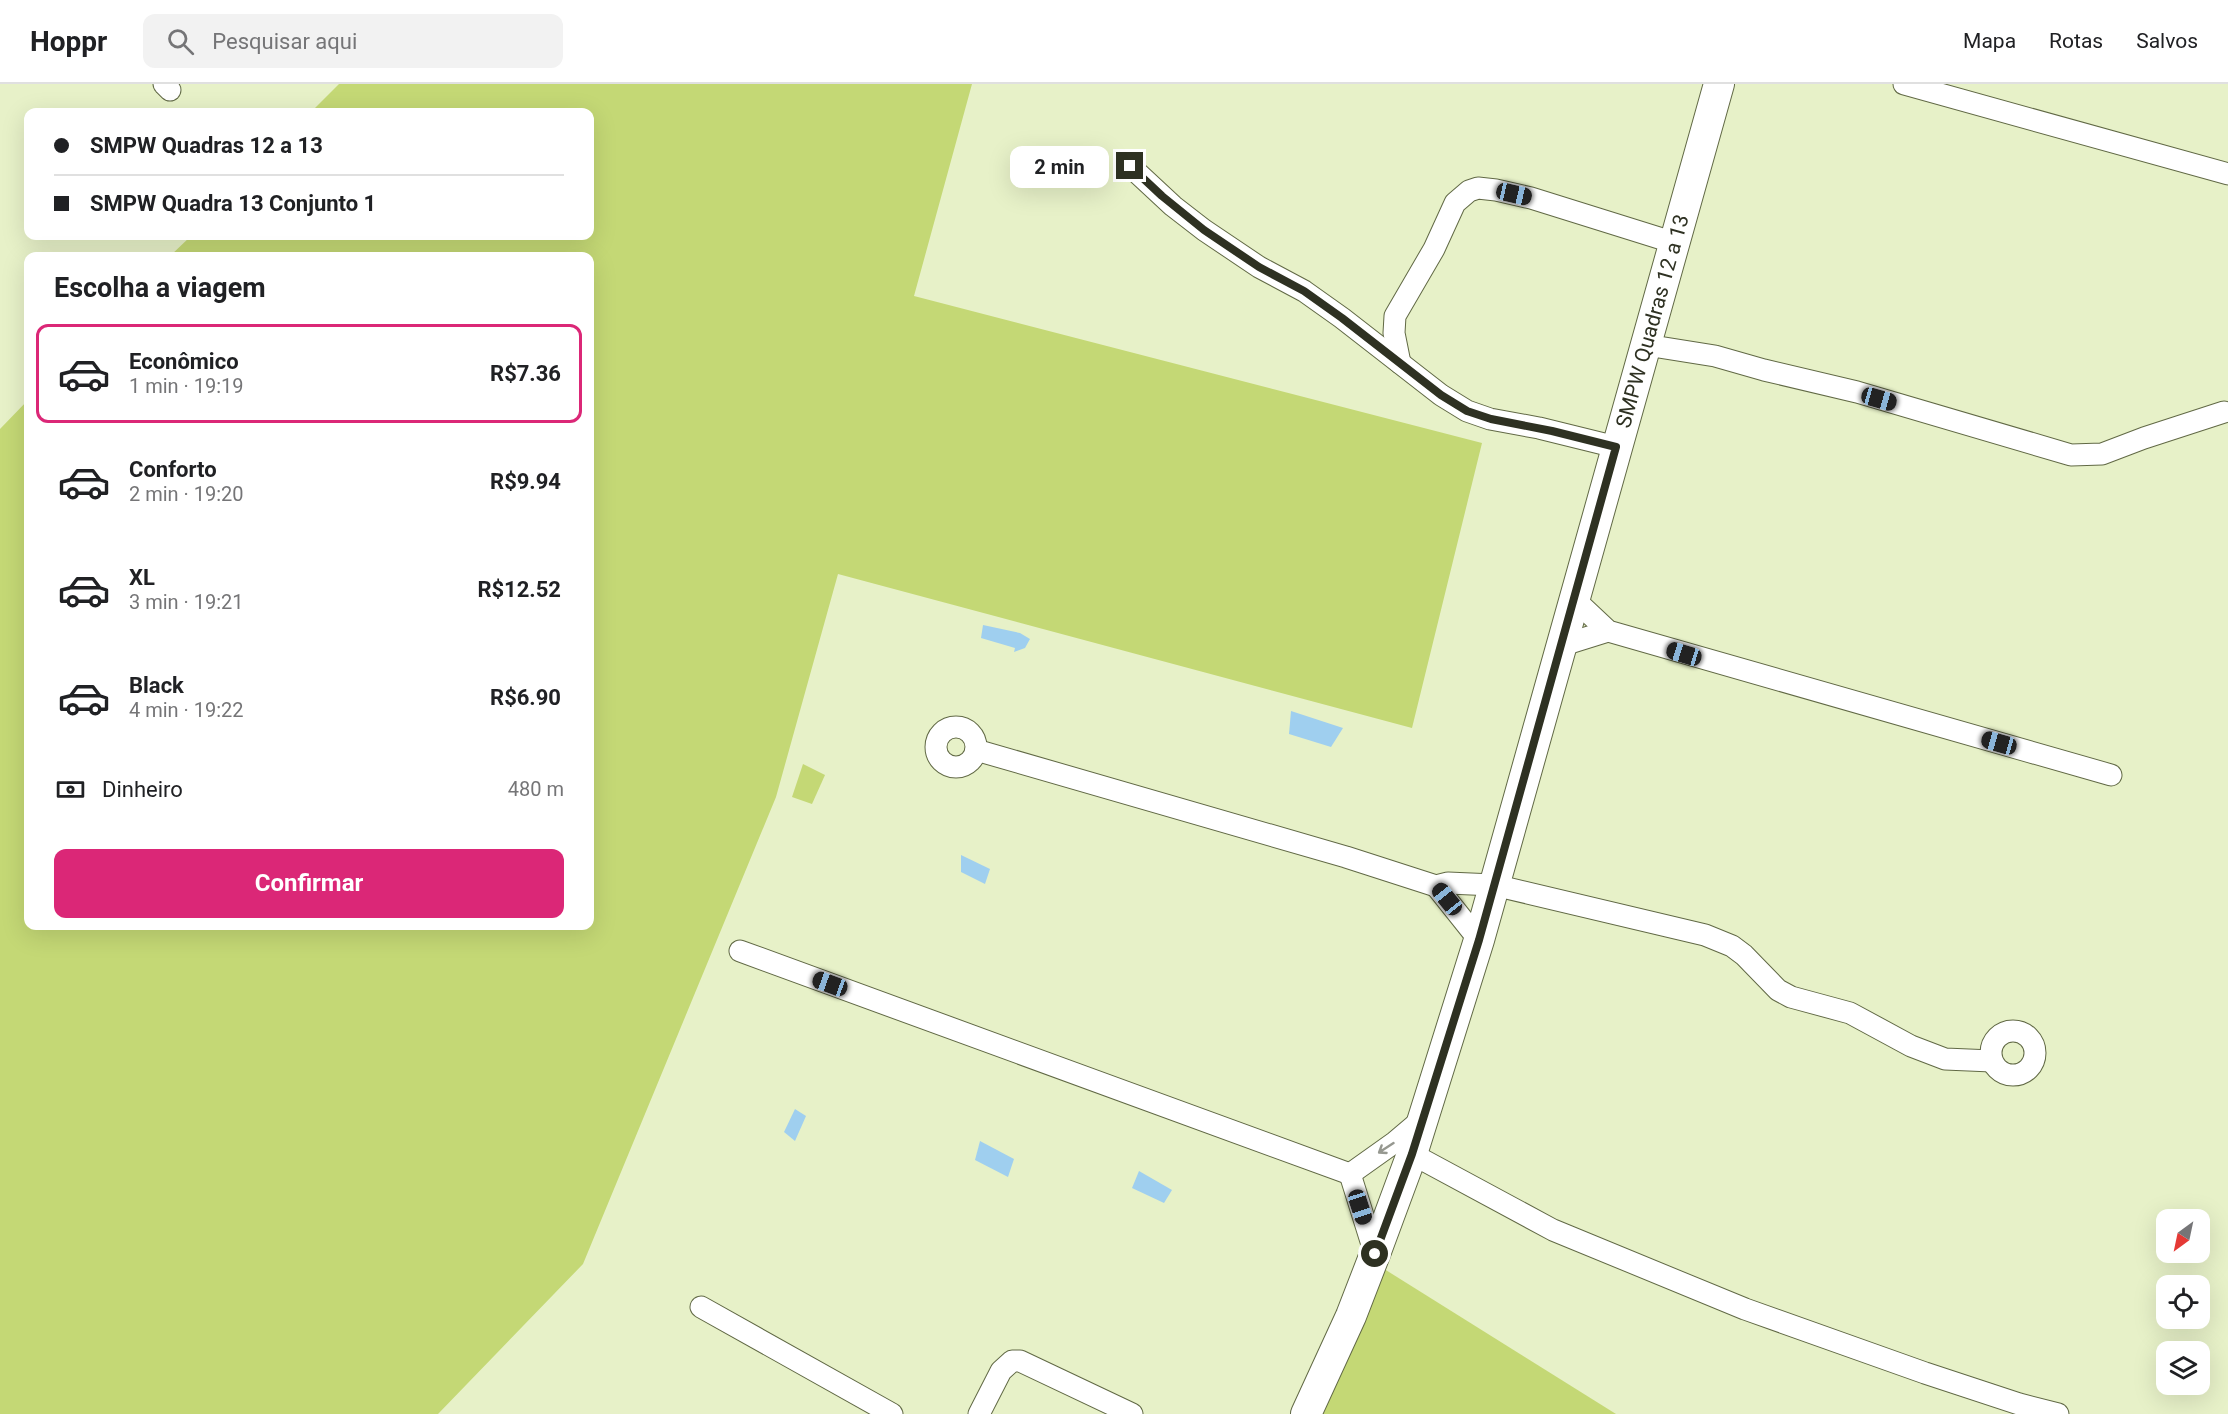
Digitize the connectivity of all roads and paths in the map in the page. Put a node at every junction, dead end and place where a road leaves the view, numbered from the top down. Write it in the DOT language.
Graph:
graph roads {
  1 [pos="1719,84"];
  2 [pos="1904,84"];
  3 [pos="1130,166"];
  4 [pos="2228,174"];
  5 [pos="1674,243"];
  6 [pos="1646,345"];
  7 [pos="1400,363"];
  8 [pos="2224,411"];
  9 [pos="1616,447"];
  10 [pos="1575,600"];
  11 [pos="1608,631"];
  12 [pos="1560,646"];
  13 [pos="976,750"];
  14 [pos="2111,775"];
  15 [pos="1494,885"];
  16 [pos="1436,886"];
  17 [pos="1479,940"];
  18 [pos="740,951"];
  19 [pos="1992,1061"];
  20 [pos="1421,1120"];
  21 [pos="1412,1154"];
  22 [pos="1350,1174"];
  23 [pos="1375,1254"];
  24 [pos="701,1307"];
  25 [pos="892,1414"];
  26 [pos="979,1414"];
  27 [pos="1132,1414"];
  28 [pos="1306,1414"];
  29 [pos="2058,1414"];
  1 -- 5 [label="street, SMPW Quadras 12 a 13"];
  2 -- 4 [label="street"];
  3 -- 7 [label="street"];
  5 -- 6 [label="street, SMPW Quadras 12 a 13"];
  5 -- 7 [label="street"];
  6 -- 8 [label="street"];
  6 -- 9 [label="street, SMPW Quadras 12 a 13"];
  7 -- 9 [label="street"];
  9 -- 10 [label="street, SMPW Quadras 12 a 13"];
  10 -- 11 [label="street"];
  10 -- 12 [label="street, SMPW Quadras 12 a 13"];
  11 -- 12 [label="street"];
  11 -- 14 [label="street"];
  12 -- 15 [label="street, SMPW Quadras 12 a 13"];
  13 -- 16 [label="street"];
  15 -- 16 [label="street"];
  15 -- 17 [label="street, SMPW Quadras 12 a 13"];
  15 -- 19 [label="street"];
  16 -- 17 [label="street"];
  17 -- 20 [label="street, SMPW Quadras 12 a 13"];
  18 -- 22 [label="street"];
  20 -- 21 [label="street, SMPW Quadras 12 a 13"];
  20 -- 22 [label="street, one-way"];
  21 -- 23 [label="street, SMPW Quadras 12 a 13"];
  21 -- 29 [label="street"];
  22 -- 23 [label="street"];
  23 -- 28 [label="street, SMPW Quadras 12 a 13"];
  24 -- 25 [label="street"];
  26 -- 27 [label="street"];
}
